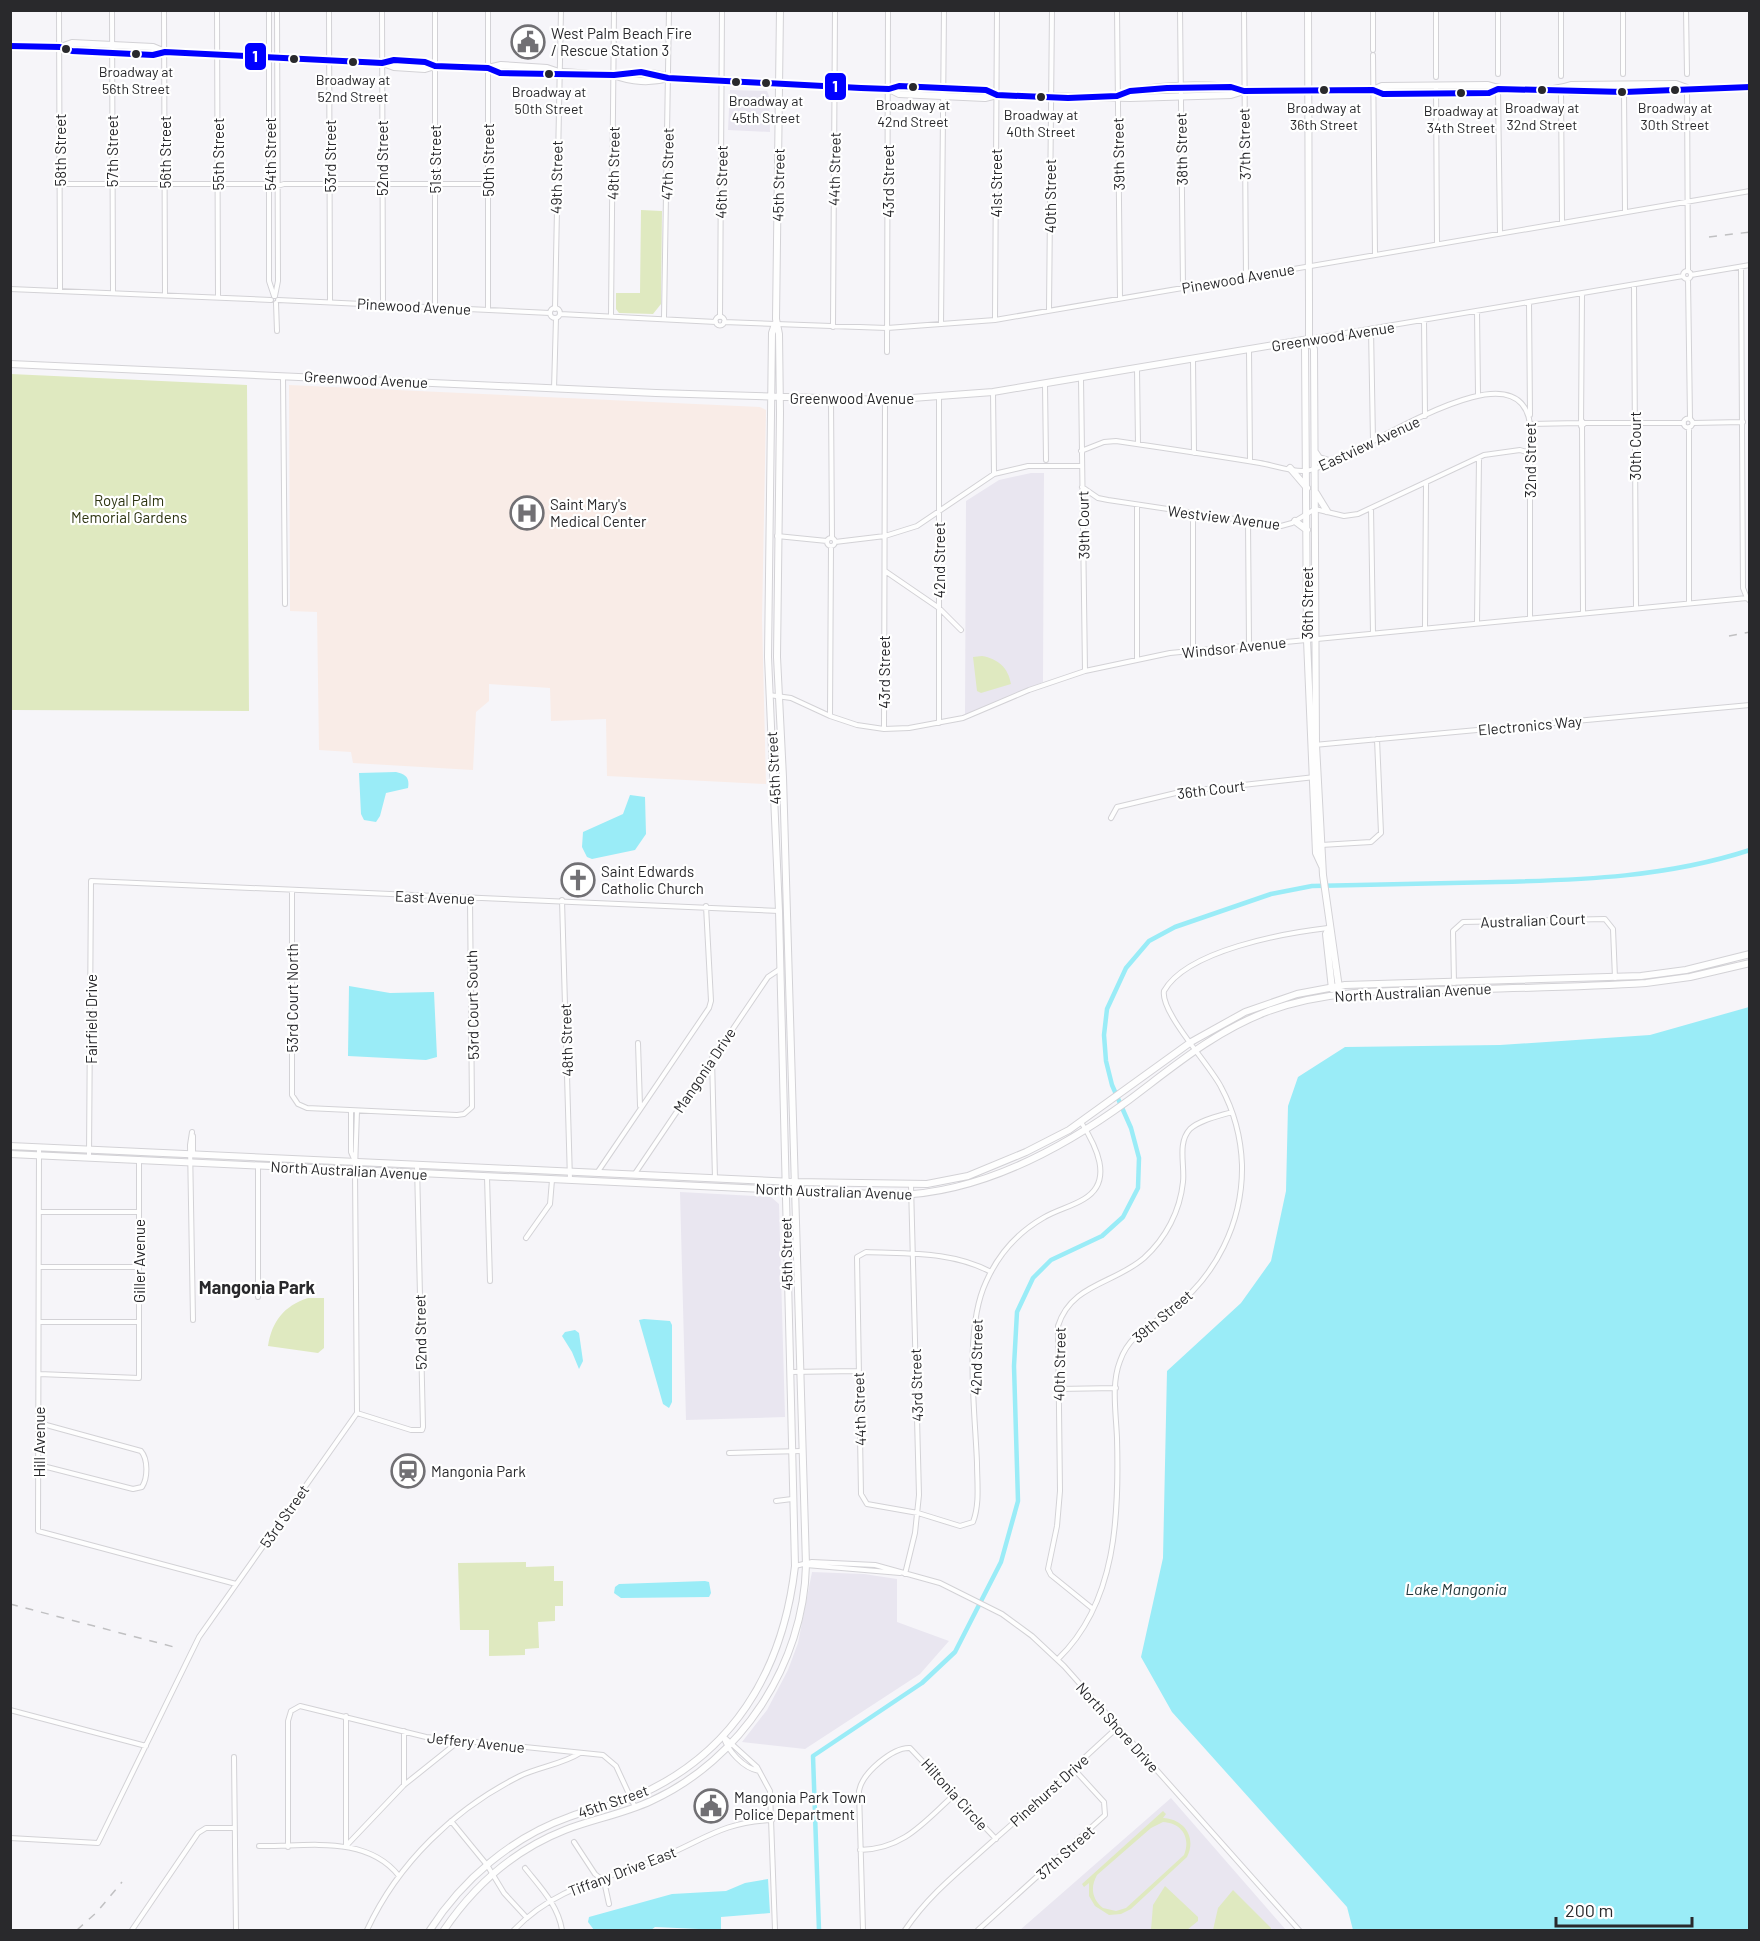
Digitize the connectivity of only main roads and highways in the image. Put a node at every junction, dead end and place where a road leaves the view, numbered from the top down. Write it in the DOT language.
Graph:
graph roads {
  1 [pos="780,10"];
  2 [pos="1308,10"];
  3 [pos="10,46"];
  4 [pos="779,83"];
  5 [pos="1749,87"];
  6 [pos="1687,88"];
  7 [pos="1561,89"];
  8 [pos="1308,90"];
  9 [pos="1244,91"];
  10 [pos="1118,96"];
  11 [pos="1309,339"];
  12 [pos="10,364"];
  13 [pos="776,398"];
  14 [pos="1315,452"];
  15 [pos="1329,461"];
  16 [pos="1290,468"];
  17 [pos="1307,488"];
  18 [pos="1315,492"];
  19 [pos="1327,511"];
  20 [pos="1295,522"];
  21 [pos="1307,530"];
  22 [pos="1311,640"];
  23 [pos="1749,954"];
  24 [pos="1749,963"];
  25 [pos="1615,981"];
  26 [pos="1335,986"];
  27 [pos="1454,986"];
  28 [pos="1337,995"];
  29 [pos="10,1146"];
  30 [pos="39,1151"];
  31 [pos="10,1154"];
  32 [pos="417,1169"];
  33 [pos="510,1169"];
  34 [pos="510,1177"];
  35 [pos="785,1185"];
  36 [pos="794,1186"];
  37 [pos="430,1930"];
  38 [pos="444,1930"];
  1 -- 4 [label="main road, 45th Street"];
  2 -- 8 [label="main road, 36th Street"];
  3 -- 4 [label="main road"];
  4 -- 10 [label="main road"];
  4 -- 13 [label="main road, 45th Street"];
  5 -- 6 [label="main road"];
  6 -- 7 [label="main road"];
  6 -- 7 [label="main road"];
  7 -- 8 [label="main road"];
  8 -- 9 [label="main road"];
  8 -- 11 [label="main road, 36th Street"];
  9 -- 10 [label="main road"];
  9 -- 10 [label="main road"];
  11 -- 13 [label="main road, Greenwood Avenue"];
  11 -- 14 [label="main road, 36th Street"];
  11 -- 17 [label="main road, 36th Street"];
  12 -- 13 [label="main road, Greenwood Avenue"];
  13 -- 35 [label="main road, 45th Street"];
  13 -- 36 [label="main road, 45th Street"];
  14 -- 15 [label="main road"];
  14 -- 18 [label="main road, 36th Street"];
  16 -- 17 [label="main road"];
  17 -- 21 [label="main road, 36th Street"];
  18 -- 19 [label="main road"];
  18 -- 22 [label="main road, 36th Street"];
  20 -- 21 [label="main road"];
  21 -- 22 [label="main road, 36th Street"];
  22 -- 26 [label="main road, 36th Street"];
  23 -- 25 [label="main road, North Australian Avenue"];
  24 -- 25 [label="main road, North Australian Avenue"];
  25 -- 27 [label="main road, North Australian Avenue"];
  26 -- 27 [label="main road, North Australian Avenue"];
  26 -- 28 [label="main road, 36th Street"];
  26 -- 36 [label="main road, North Australian Avenue"];
  27 -- 28 [label="main road, North Australian Avenue"];
  28 -- 36 [label="main road, North Australian Avenue"];
  29 -- 30 [label="main road, North Australian Avenue"];
  30 -- 31 [label="main road, North Australian Avenue"];
  30 -- 32 [label="main road, North Australian Avenue"];
  30 -- 32 [label="main road, North Australian Avenue"];
  32 -- 33 [label="main road, North Australian Avenue"];
  32 -- 34 [label="main road, North Australian Avenue"];
  33 -- 34 [label="main road"];
  33 -- 35 [label="main road, North Australian Avenue"];
  34 -- 35 [label="main road, North Australian Avenue"];
  35 -- 36 [label="main road, North Australian Avenue"];
  35 -- 37 [label="main road, 45th Street"];
  36 -- 38 [label="main road, 45th Street"];
}
